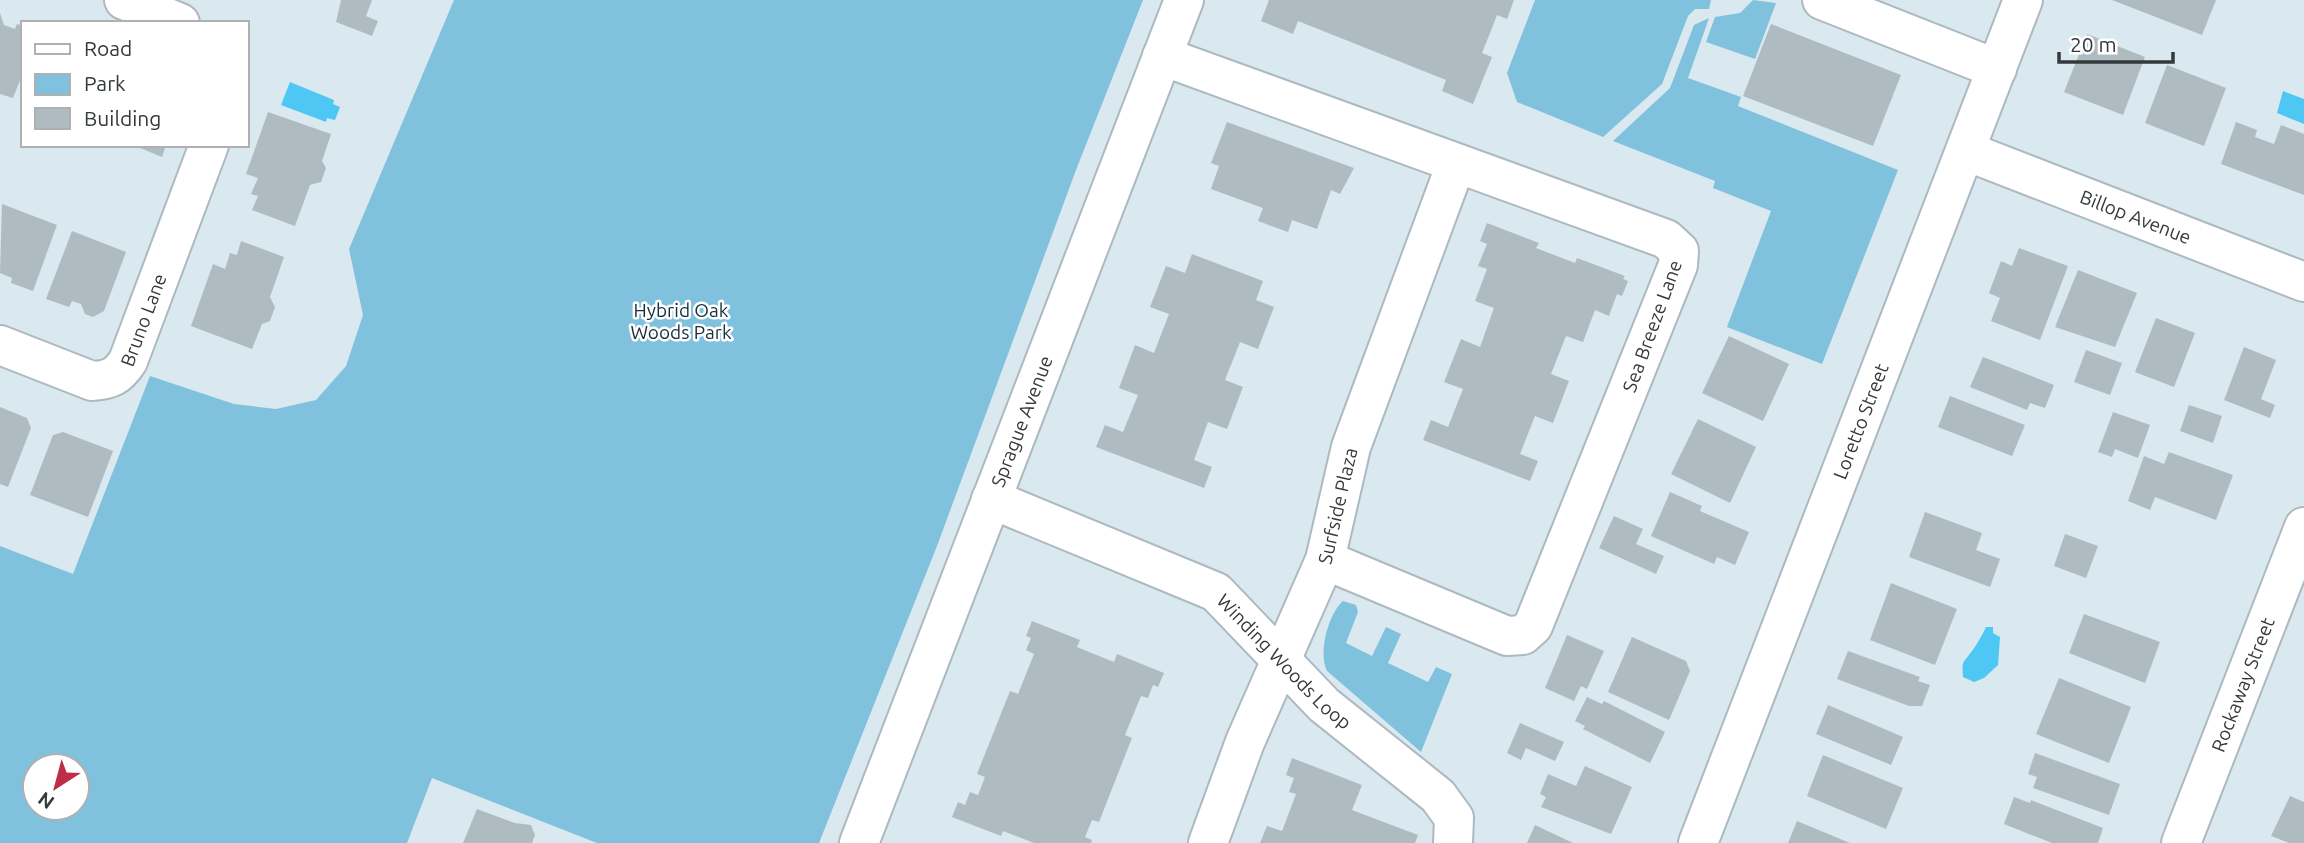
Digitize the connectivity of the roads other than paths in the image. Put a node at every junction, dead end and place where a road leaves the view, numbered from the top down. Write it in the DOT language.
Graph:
graph roads {
  1 [pos="124,0"];
  2 [pos="1184,0"];
  3 [pos="1822,0"];
  4 [pos="2023,0"];
  5 [pos="175,21"];
  6 [pos="1162,56"];
  7 [pos="1997,69"];
  8 [pos="208,147"];
  9 [pos="1966,151"];
  10 [pos="1456,164"];
  11 [pos="2304,282"];
  12 [pos="0,345"];
  13 [pos="991,499"];
  14 [pos="2304,527"];
  15 [pos="1325,560"];
  16 [pos="1282,663"];
  17 [pos="859,843"];
  18 [pos="1208,843"];
  19 [pos="1453,843"];
  20 [pos="1698,843"];
  21 [pos="2181,843"];
  1 -- 5 [label="street"];
  2 -- 6 [label="street, Sprague Avenue"];
  3 -- 7 [label="street"];
  4 -- 7 [label="street, Loretto Street"];
  6 -- 10 [label="street, Sea Breeze Lane"];
  6 -- 13 [label="street, Sprague Avenue"];
  7 -- 9 [label="street, Loretto Street"];
  8 -- 12 [label="street, Bruno Lane"];
  9 -- 11 [label="street, Billop Avenue"];
  9 -- 20 [label="street, Loretto Street"];
  10 -- 15 [label="street, Surfside Plaza"];
  10 -- 15 [label="street, Sea Breeze Lane"];
  13 -- 16 [label="street, Winding Woods Loop"];
  13 -- 17 [label="street, Sprague Avenue"];
  14 -- 21 [label="street, Rockaway Street"];
  15 -- 16 [label="street, Surfside Plaza"];
  16 -- 18 [label="street, Surfside Plaza"];
  16 -- 19 [label="street, Winding Woods Loop"];
}
